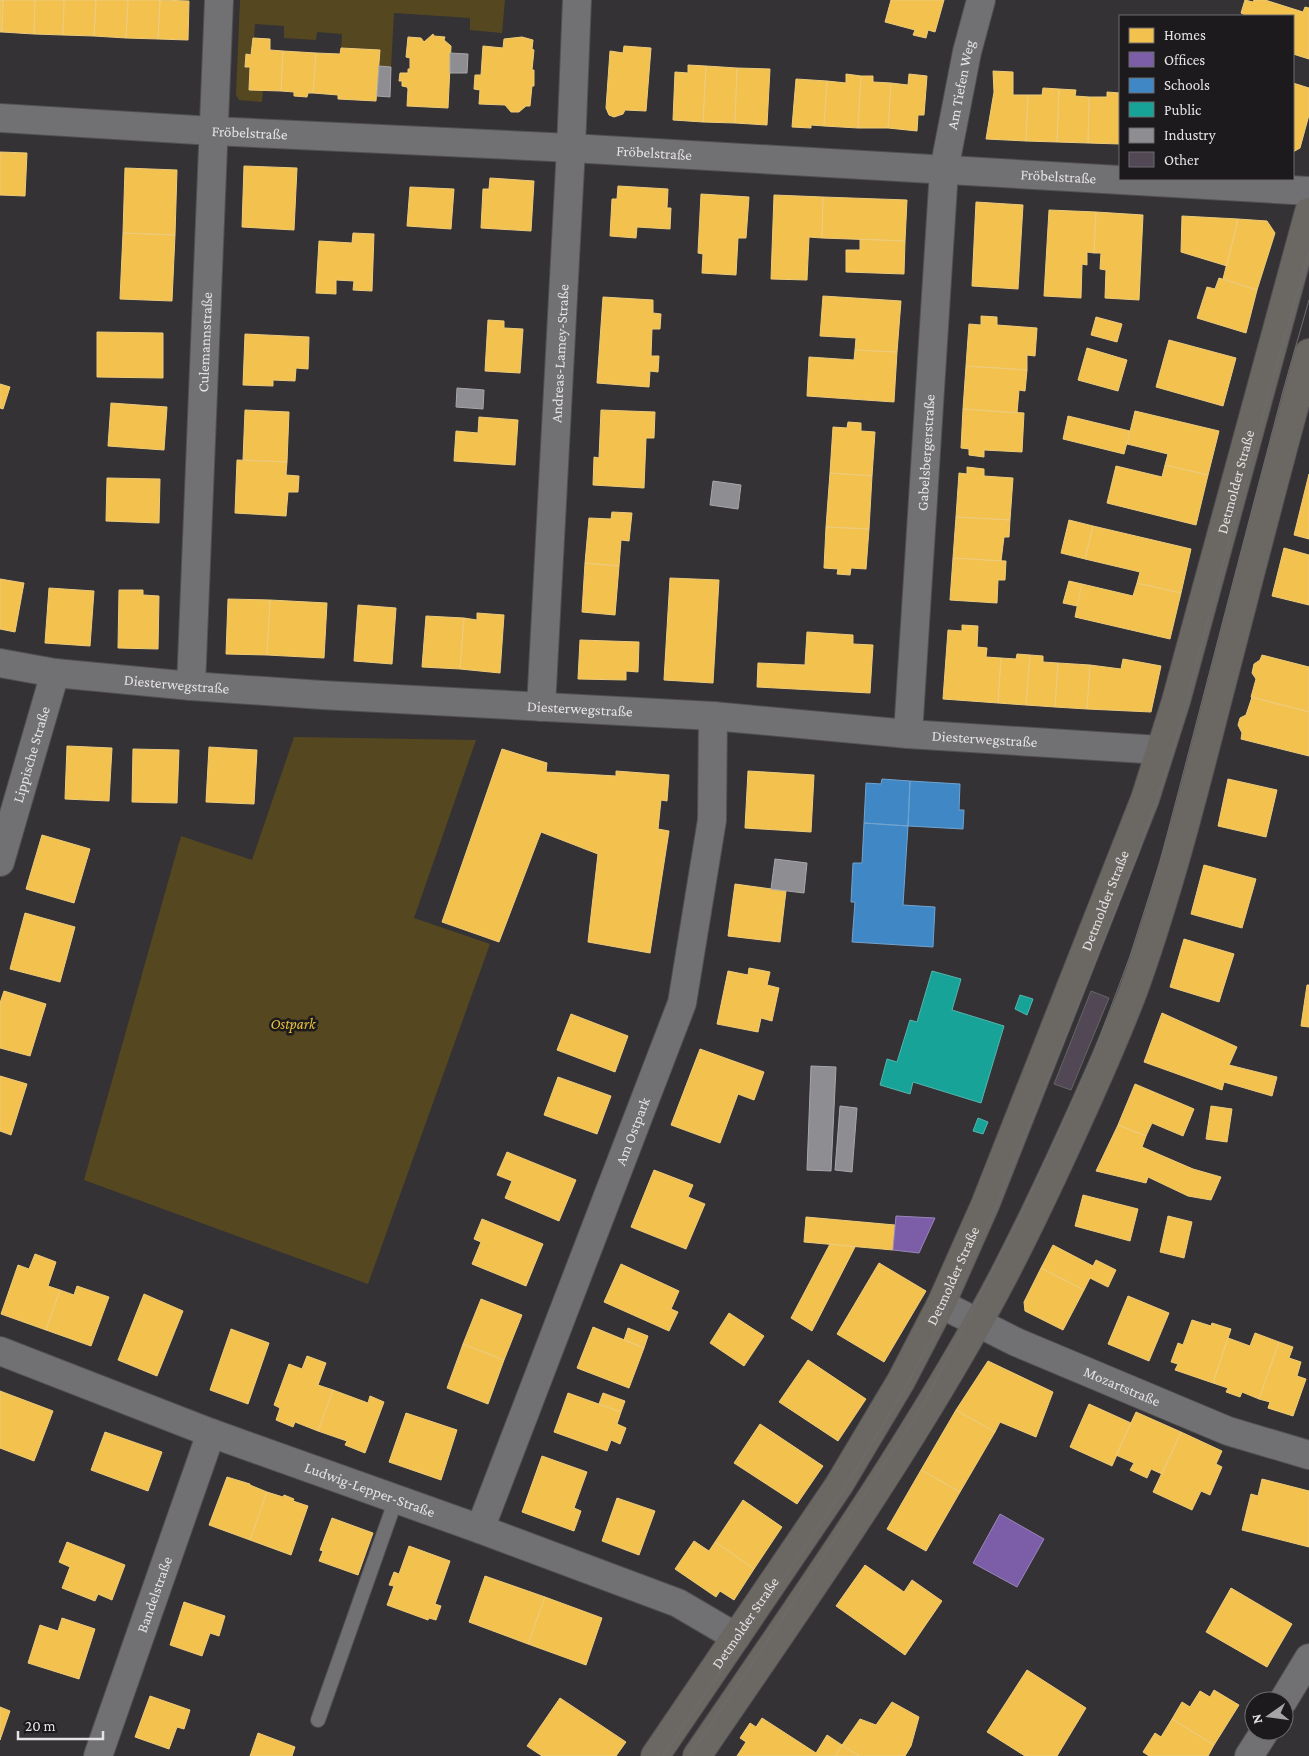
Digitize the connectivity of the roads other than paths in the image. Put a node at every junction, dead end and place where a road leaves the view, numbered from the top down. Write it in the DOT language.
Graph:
graph roads {
  1 [pos="219,0"];
  2 [pos="576,0"];
  3 [pos="981,0"];
  4 [pos="0,118"];
  5 [pos="212,131"];
  6 [pos="572,148"];
  7 [pos="944,170"];
  8 [pos="1119,180"];
  9 [pos="1126,180"];
  10 [pos="1309,190"];
  11 [pos="1309,212"];
  12 [pos="1309,353"];
  13 [pos="0,663"];
  14 [pos="55,674"];
  15 [pos="191,686"];
  16 [pos="541,707"];
  17 [pos="712,716"];
  18 [pos="908,734"];
  19 [pos="1160,750"];
  20 [pos="1202,763"];
  21 [pos="0,862"];
  22 [pos="941,1304"];
  23 [pos="978,1324"];
  24 [pos="0,1351"];
  25 [pos="211,1432"];
  26 [pos="1309,1454"];
  27 [pos="396,1499"];
  28 [pos="480,1529"];
  29 [pos="736,1638"];
  30 [pos="1309,1658"];
  31 [pos="1289,1691"];
  32 [pos="318,1720"];
  33 [pos="1259,1741"];
  34 [pos="98,1756"];
  35 [pos="655,1756"];
  36 [pos="697,1756"];
  37 [pos="1249,1756"];
  1 -- 5 [label="street, Culemannstraße"];
  2 -- 6 [label="street, Andreas-Lamey-Straße"];
  3 -- 7 [label="street, Am Tiefen Weg"];
  4 -- 5 [label="street, Fröbelstraße"];
  5 -- 6 [label="street, Fröbelstraße"];
  5 -- 15 [label="street, Culemannstraße"];
  6 -- 7 [label="street, Fröbelstraße"];
  6 -- 16 [label="street, Andreas-Lamey-Straße"];
  7 -- 8 [label="street, Fröbelstraße"];
  7 -- 18 [label="street, Gabelsbergerstraße"];
  9 -- 10 [label="street, Fröbelstraße"];
  11 -- 19 [label="main road, Detmolder Straße"];
  12 -- 20 [label="main road"];
  13 -- 14 [label="street, Diesterwegstraße"];
  14 -- 15 [label="street, Diesterwegstraße"];
  14 -- 21 [label="street, Lippische Straße"];
  15 -- 16 [label="street, Diesterwegstraße"];
  16 -- 17 [label="street, Diesterwegstraße"];
  17 -- 18 [label="street, Diesterwegstraße"];
  17 -- 28 [label="street, Am Ostpark"];
  18 -- 19 [label="street, Diesterwegstraße"];
  19 -- 20 [label="main road"];
  19 -- 22 [label="main road, Detmolder Straße"];
  20 -- 23 [label="main road"];
  22 -- 23 [label="street, Mozartstraße"];
  22 -- 29 [label="main road, Detmolder Straße"];
  23 -- 26 [label="street, Mozartstraße"];
  23 -- 36 [label="main road"];
  24 -- 25 [label="street, Ludwig-Lepper-Straße"];
  25 -- 27 [label="street, Ludwig-Lepper-Straße"];
  25 -- 34 [label="street, Bandelstraße"];
  27 -- 28 [label="street, Ludwig-Lepper-Straße"];
  27 -- 32 [label="lane"];
  28 -- 29 [label="street, Ludwig-Lepper-Straße"];
  29 -- 35 [label="main road, Detmolder Straße"];
  30 -- 31 [label="street"];
  33 -- 37 [label="street"];
}
